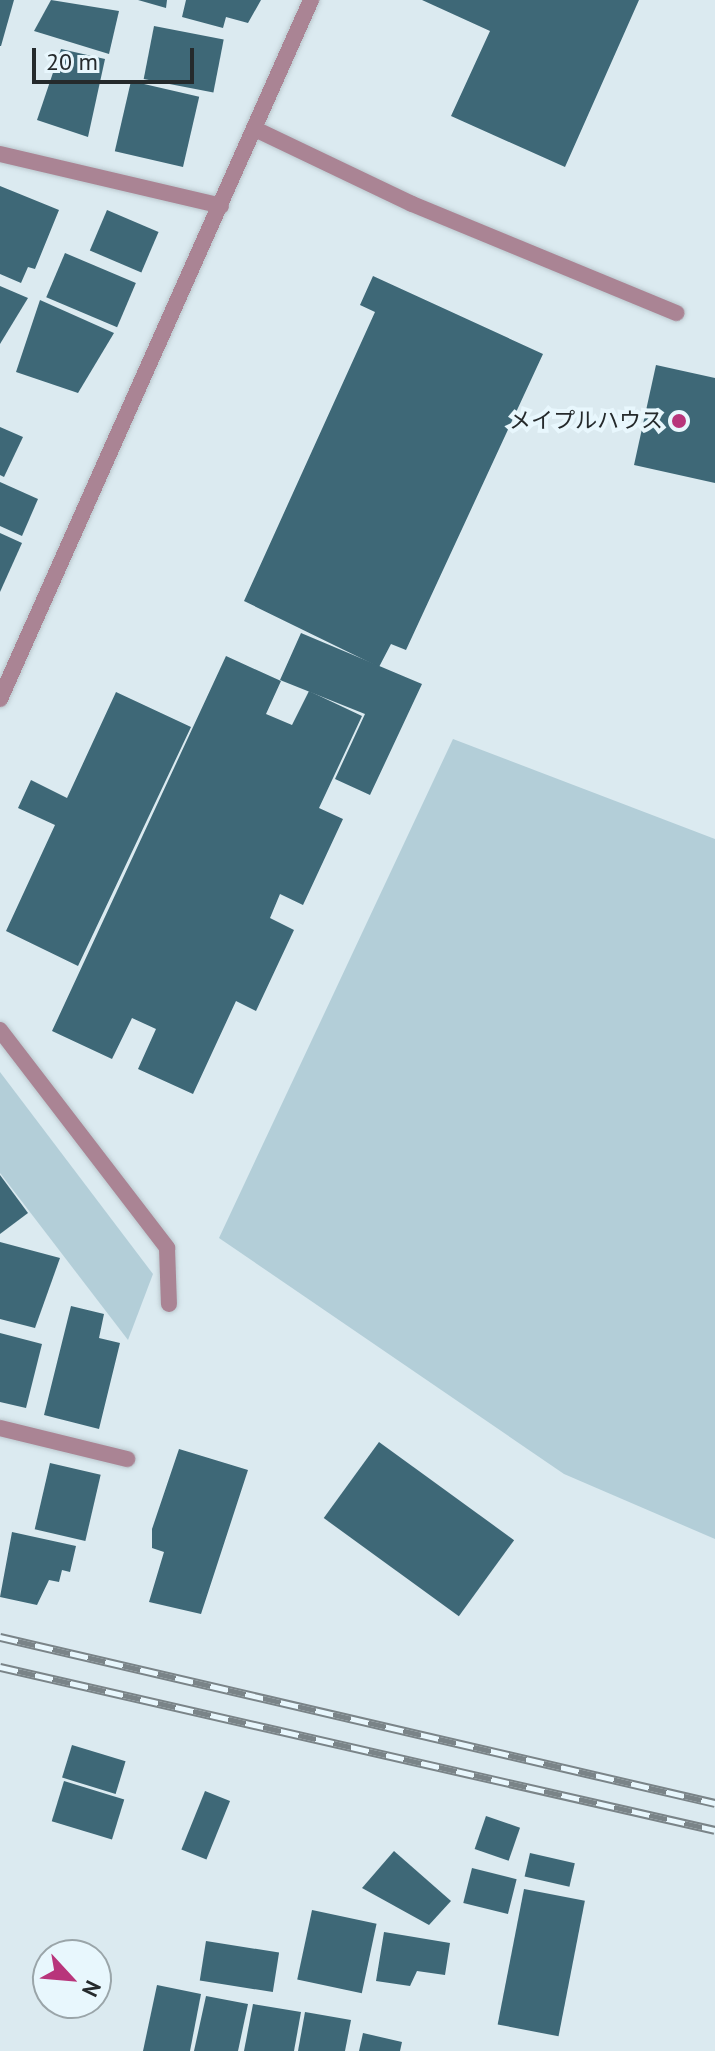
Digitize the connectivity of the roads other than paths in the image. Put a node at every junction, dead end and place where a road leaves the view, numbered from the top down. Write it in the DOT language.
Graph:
graph roads {
  1 [pos="311,0"];
  2 [pos="255,129"];
  3 [pos="0,154"];
  4 [pos="221,206"];
  5 [pos="676,313"];
  6 [pos="0,699"];
  7 [pos="0,1030"];
  8 [pos="169,1304"];
  9 [pos="0,1428"];
  10 [pos="127,1459"];
  1 -- 2 [label="street"];
  2 -- 4 [label="street"];
  2 -- 5 [label="street"];
  3 -- 4 [label="street"];
  4 -- 6 [label="street"];
  7 -- 8 [label="street"];
  9 -- 10 [label="street"];
}
